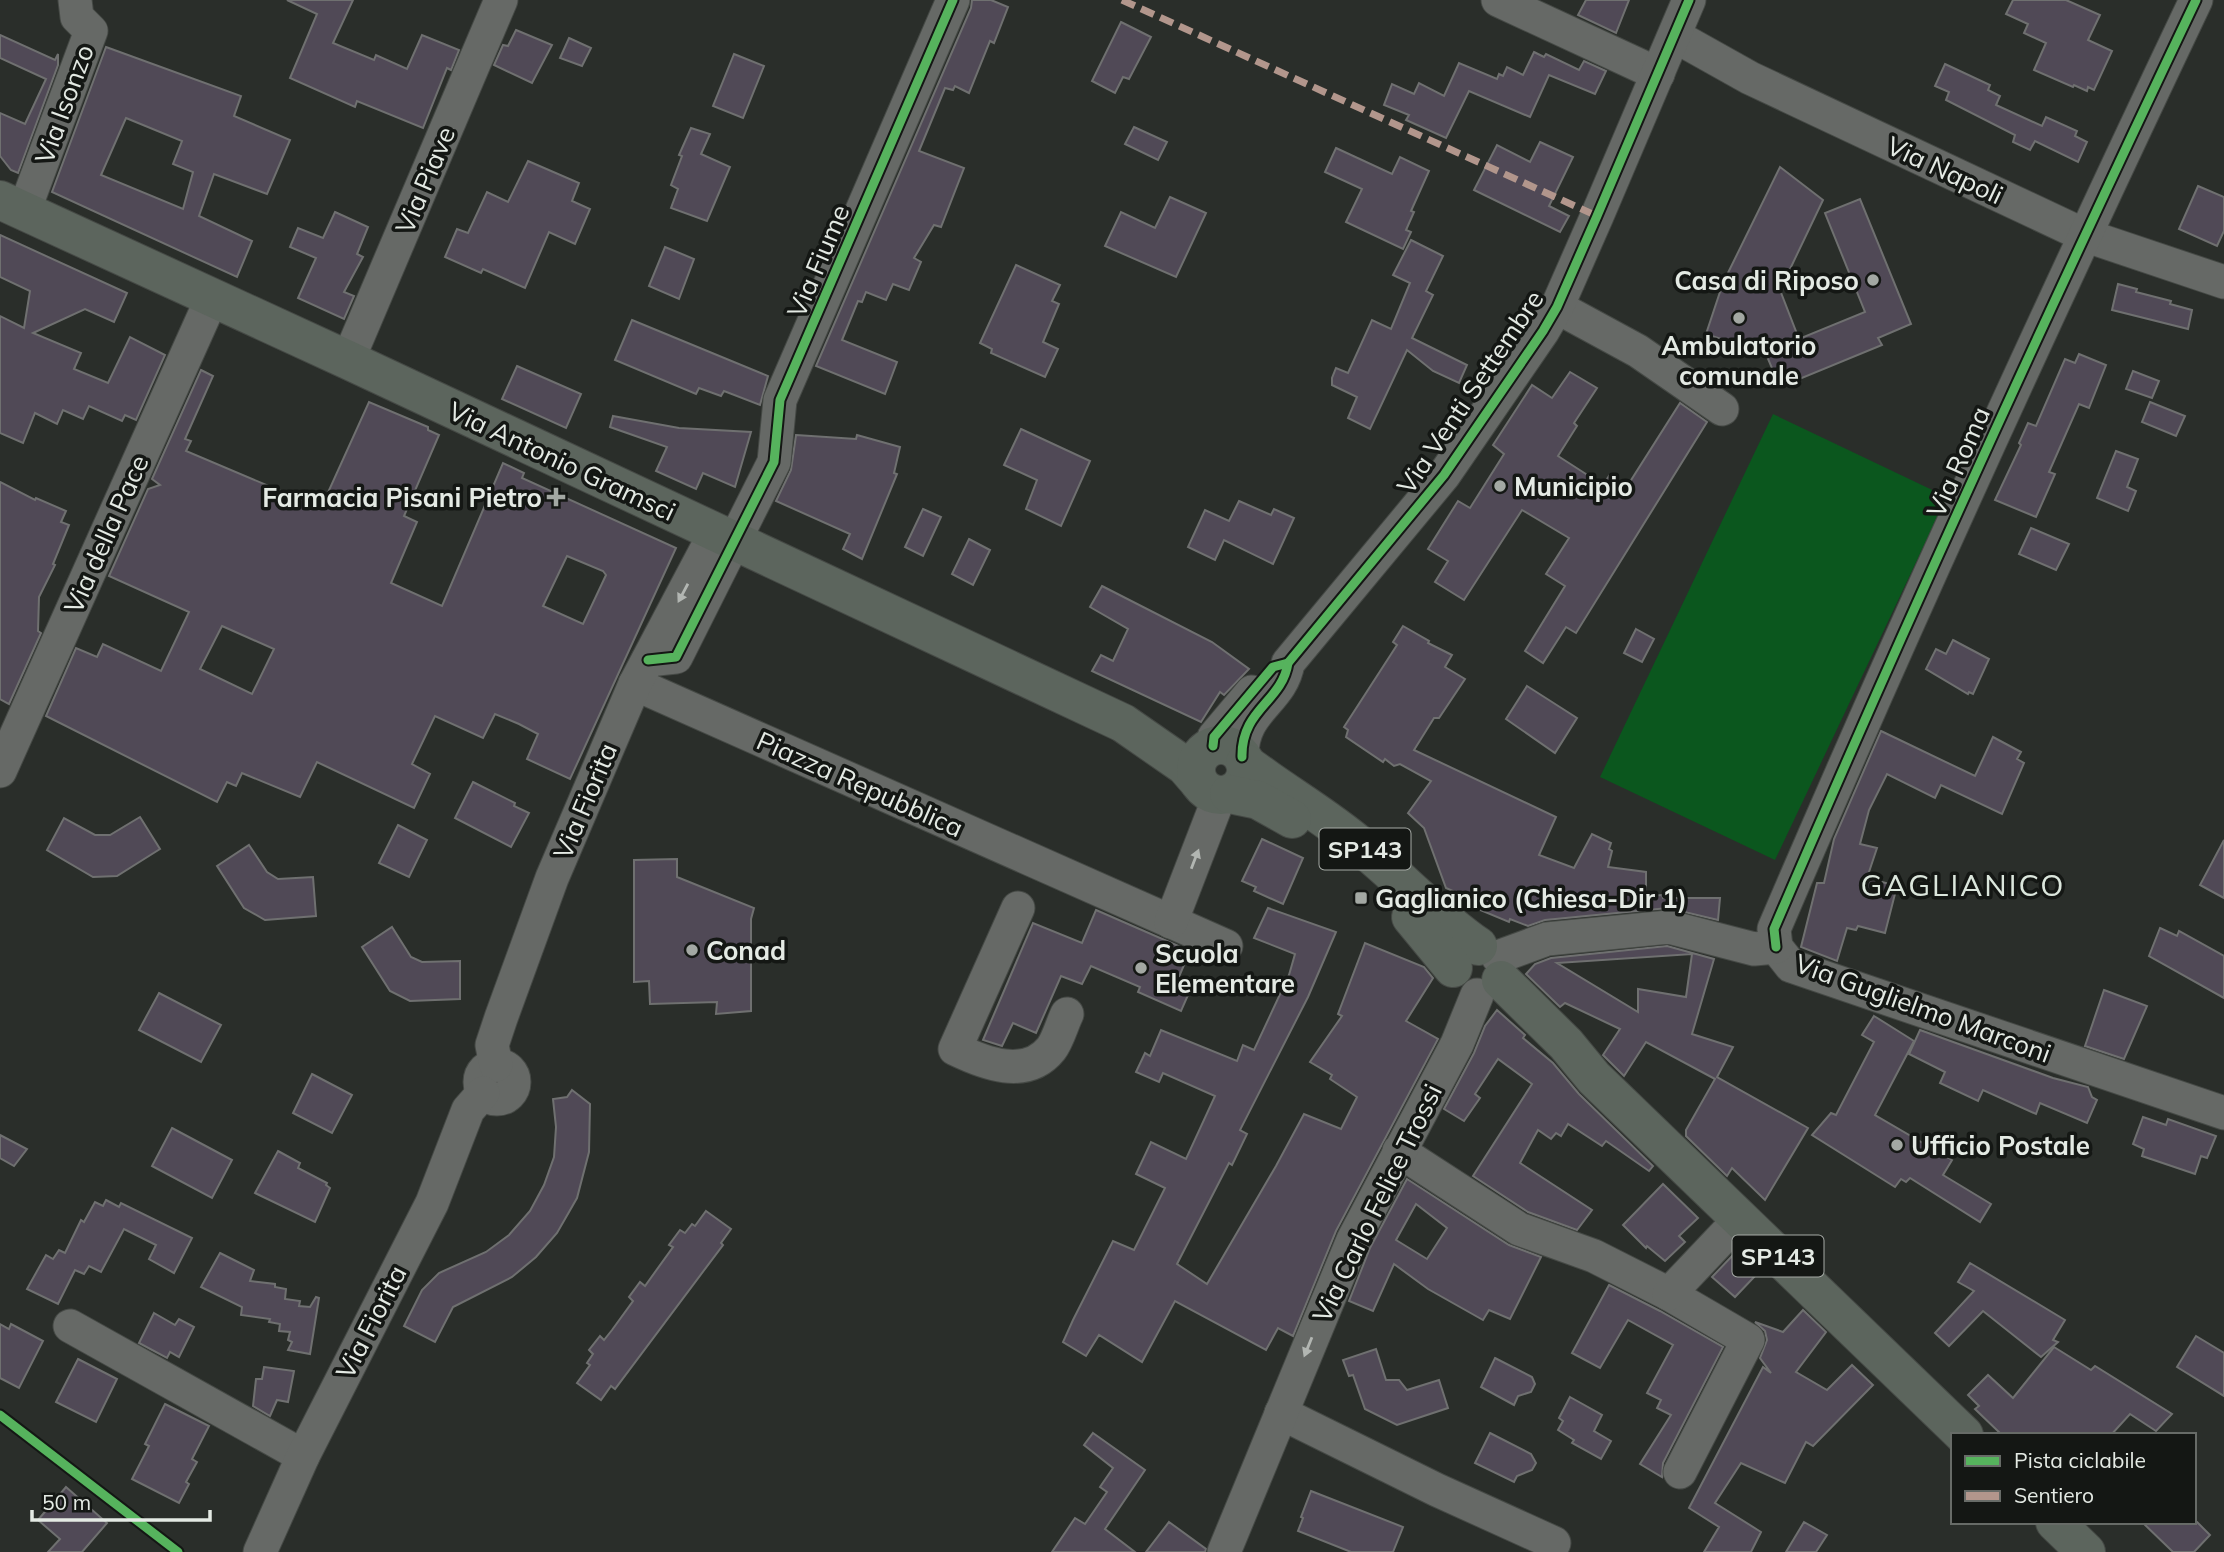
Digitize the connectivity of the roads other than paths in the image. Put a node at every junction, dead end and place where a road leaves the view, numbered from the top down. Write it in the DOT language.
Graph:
graph roads {
  1 [pos="75,0"];
  2 [pos="502,0"];
  3 [pos="953,0"];
  4 [pos="1498,0"];
  5 [pos="1689,0"];
  6 [pos="2196,0"];
  7 [pos="1675,36"];
  8 [pos="1658,75"];
  9 [pos="12,206"];
  10 [pos="2084,235"];
  11 [pos="2224,282"];
  12 [pos="212,298"];
  13 [pos="1557,307"];
  14 [pos="348,360"];
  15 [pos="1722,409"];
  16 [pos="725,537"];
  17 [pos="641,672"];
  18 [pos="1222,769"];
  19 [pos="0,771"];
  20 [pos="1018,908"];
  21 [pos="1171,922"];
  22 [pos="1226,946"];
  23 [pos="1776,947"];
  24 [pos="1482,973"];
  25 [pos="1067,1014"];
  26 [pos="2224,1113"];
  27 [pos="1399,1151"];
  28 [pos="1740,1219"];
  29 [pos="1669,1294"];
  30 [pos="70,1326"];
  31 [pos="1281,1413"];
  32 [pos="1962,1433"];
  33 [pos="303,1456"];
  34 [pos="1680,1472"];
  35 [pos="2057,1524"];
  36 [pos="1553,1543"];
  37 [pos="260,1552"];
  38 [pos="1224,1552"];
  39 [pos="2086,1552"];
  1 -- 9 [label="street, Via Isonzo"];
  2 -- 14 [label="street, Via Piave"];
  3 -- 16 [label="street, Via Fiume"];
  4 -- 8 [label="street"];
  5 -- 7 [label="street, Via Venti Settembre"];
  6 -- 10 [label="street, Via Roma"];
  7 -- 8 [label="street, Via Venti Settembre"];
  7 -- 10 [label="street, Via Napoli"];
  8 -- 13 [label="street, Via Venti Settembre"];
  9 -- 12 [label="main road, Via Antonio Gramsci"];
  10 -- 11 [label="street, Via Napoli"];
  10 -- 23 [label="street, Via Roma"];
  12 -- 14 [label="main road, Via Antonio Gramsci"];
  12 -- 19 [label="street, Via della Pace"];
  13 -- 15 [label="street"];
  13 -- 18 [label="street, Via Venti Settembre"];
  14 -- 16 [label="main road, Via Antonio Gramsci"];
  16 -- 17 [label="street, Via Fiorita"];
  16 -- 18 [label="main road, Via Antonio Gramsci / SP143"];
  17 -- 21 [label="street, Piazza Repubblica"];
  17 -- 33 [label="street, Via Fiorita"];
  21 -- 18 [label="street, Via Venti Settembre, one-way"];
  18 -- 24 [label="main road, Via Antonio Gramsci / SP143"];
  20 -- 25 [label="street"];
  21 -- 22 [label="street, Piazza Repubblica"];
  23 -- 24 [label="street, Via Guglielmo Marconi"];
  23 -- 26 [label="street, Via Guglielmo Marconi"];
  24 -- 27 [label="street, Via Carlo Felice Trossi"];
  24 -- 28 [label="main road, SP143"];
  27 -- 29 [label="street"];
  27 -- 31 [label="street, Via Carlo Felice Trossi, one-way"];
  28 -- 29 [label="street"];
  28 -- 32 [label="main road, SP143"];
  29 -- 34 [label="street"];
  30 -- 33 [label="street"];
  31 -- 36 [label="street"];
  31 -- 38 [label="street, Via Carlo Felice Trossi"];
  33 -- 37 [label="street, Via Fiorita"];
  35 -- 39 [label="main road"];
}
